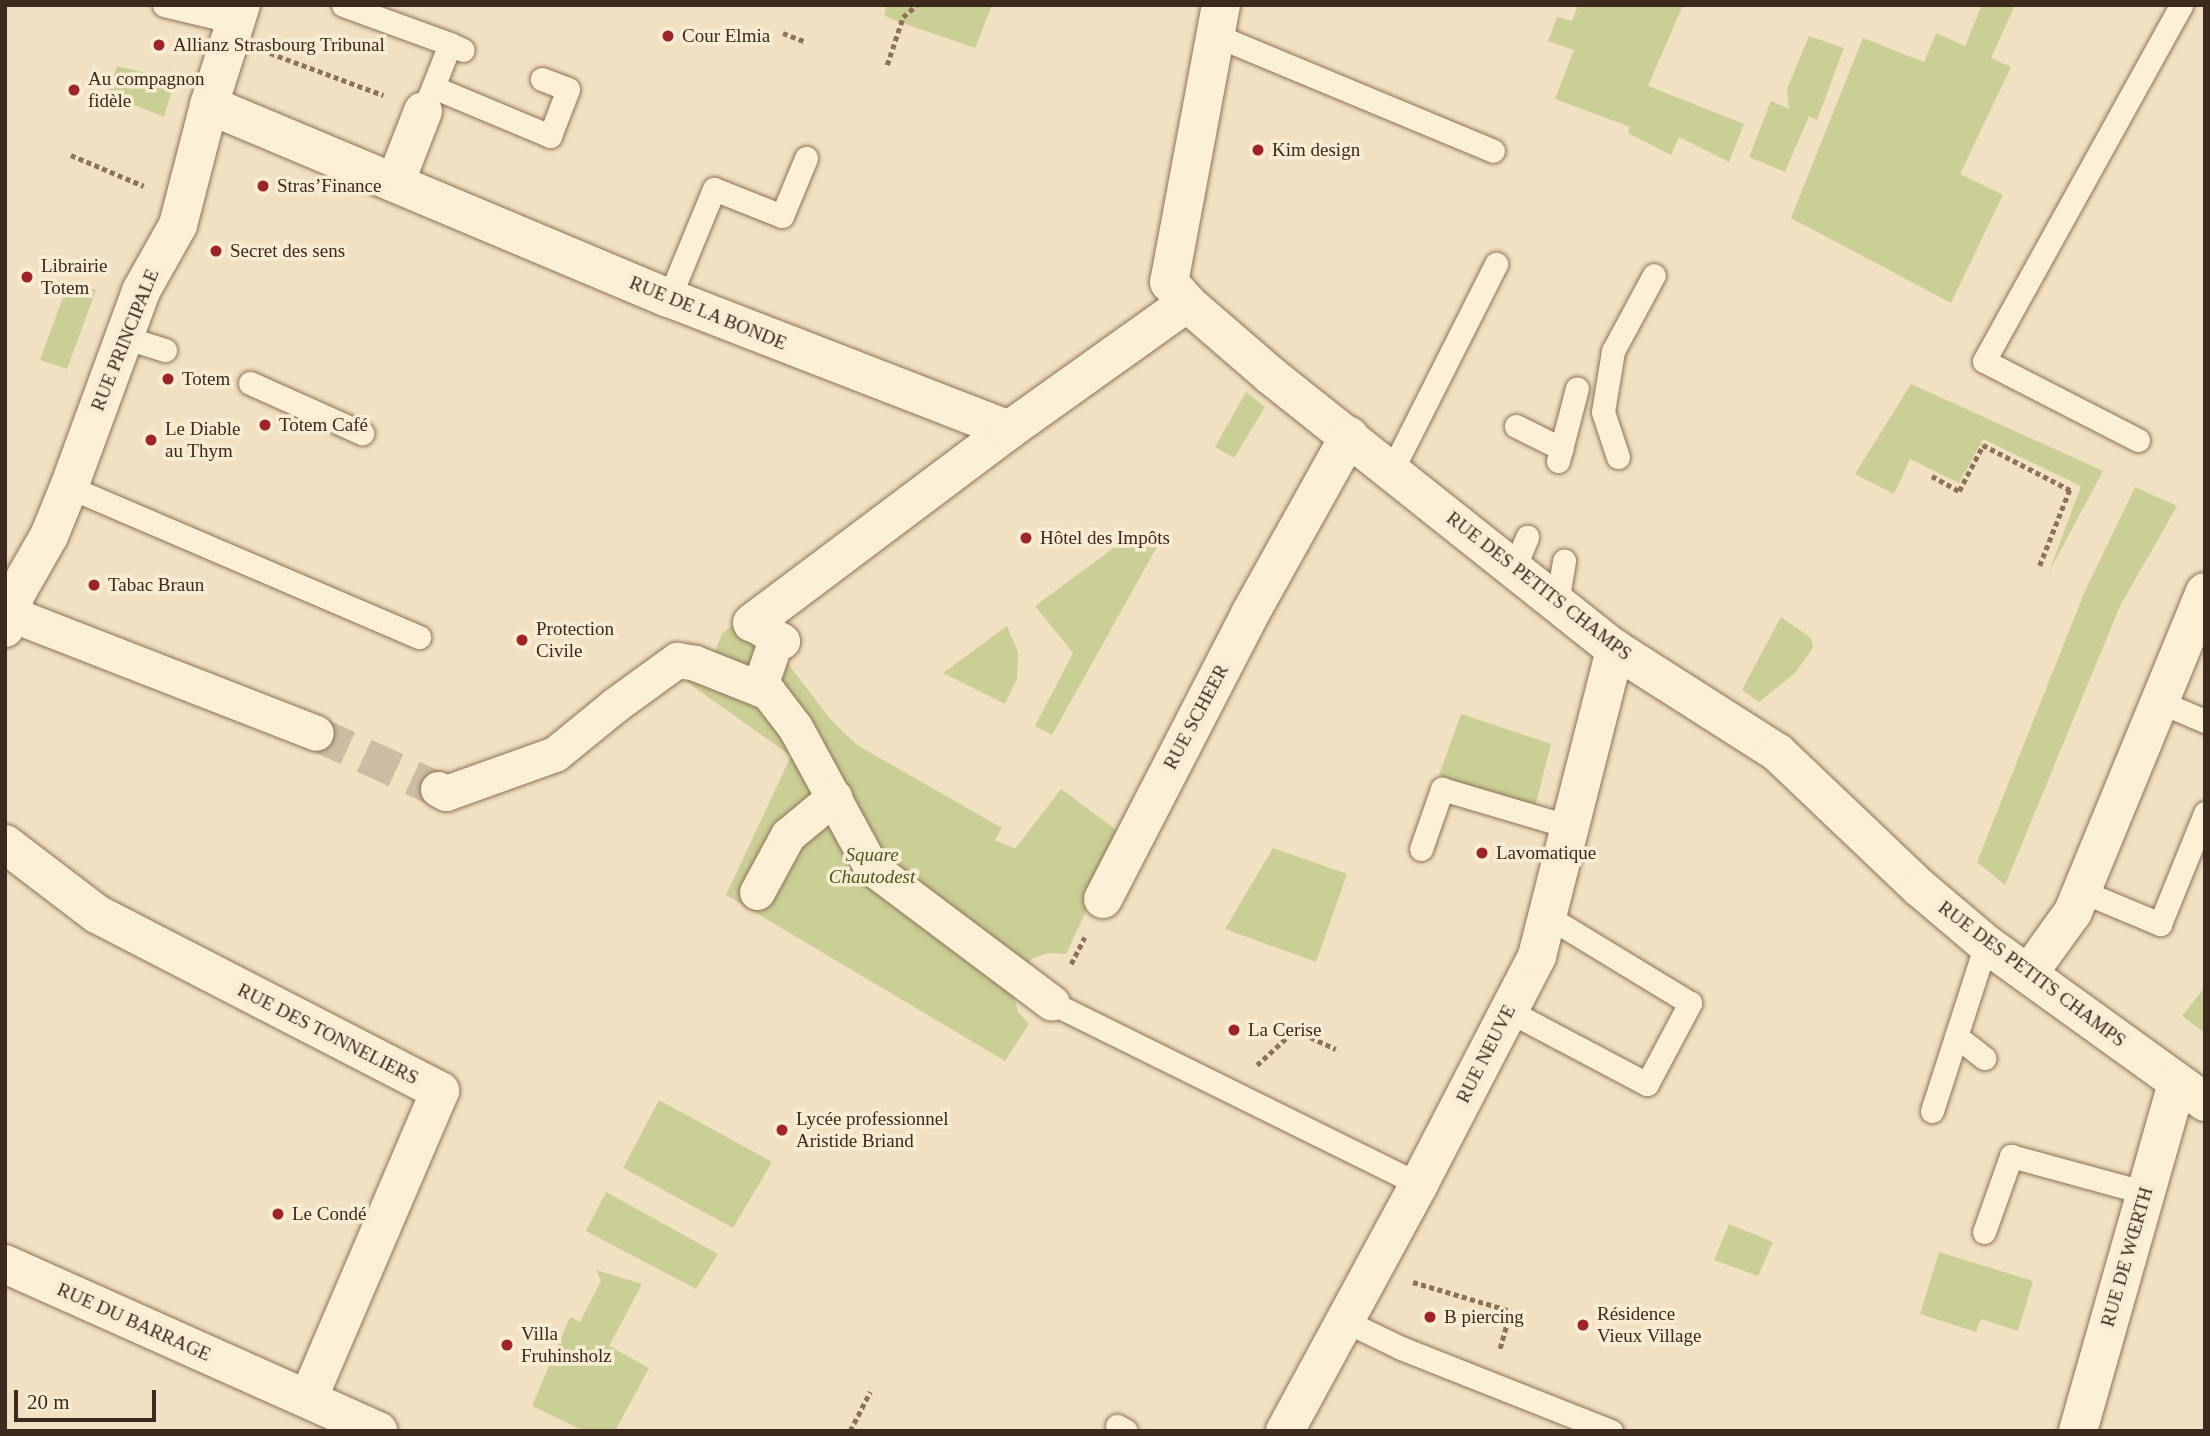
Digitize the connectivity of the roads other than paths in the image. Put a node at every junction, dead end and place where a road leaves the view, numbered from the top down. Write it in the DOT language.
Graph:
graph roads {
  1 [pos="164,5"];
  2 [pos="343,5"];
  3 [pos="2181,5"];
  4 [pos="1218,20"];
  5 [pos="236,22"];
  6 [pos="542,79"];
  7 [pos="428,99"];
  8 [pos="209,105"];
  9 [pos="1493,151"];
  10 [pos="806,158"];
  11 [pos="395,183"];
  12 [pos="1496,264"];
  13 [pos="1654,275"];
  14 [pos="669,298"];
  15 [pos="1187,303"];
  16 [pos="123,337"];
  17 [pos="165,350"];
  18 [pos="250,383"];
  19 [pos="1577,388"];
  20 [pos="1516,426"];
  21 [pos="1009,430"];
  22 [pos="362,433"];
  23 [pos="1349,436"];
  24 [pos="2138,440"];
  25 [pos="1618,457"];
  26 [pos="1392,470"];
  27 [pos="69,487"];
  28 [pos="1564,561"];
  29 [pos="2205,592"];
  30 [pos="1557,602"];
  31 [pos="8,621"];
  32 [pos="752,623"];
  33 [pos="419,636"];
  34 [pos="1615,649"];
  35 [pos="760,687"];
  36 [pos="2160,702"];
  37 [pos="2205,721"];
  38 [pos="316,733"];
  39 [pos="438,789"];
  40 [pos="834,797"];
  41 [pos="2205,813"];
  42 [pos="1570,827"];
  43 [pos="5,844"];
  44 [pos="1421,849"];
  45 [pos="2081,891"];
  46 [pos="757,892"];
  47 [pos="1103,899"];
  48 [pos="1547,916"];
  49 [pos="1986,944"];
  50 [pos="2029,973"];
  51 [pos="1052,1003"];
  52 [pos="1508,1012"];
  53 [pos="1956,1036"];
  54 [pos="1984,1058"];
  55 [pos="2191,1092"];
  56 [pos="1932,1111"];
  57 [pos="1419,1184"];
  58 [pos="2146,1193"];
  59 [pos="1984,1232"];
  60 [pos="5,1264"];
  61 [pos="1345,1321"];
  62 [pos="308,1399"];
  63 [pos="378,1431"];
  64 [pos="1284,1431"];
  65 [pos="1611,1431"];
  66 [pos="2078,1431"];
  1 -- 5 [label="lane"];
  2 -- 7 [label="lane"];
  3 -- 24 [label="lane"];
  4 -- 9 [label="lane"];
  4 -- 15 [label="street, RUE DES PETITS CHAMPS"];
  5 -- 8 [label="street, RUE PRINCIPALE"];
  6 -- 7 [label="lane"];
  7 -- 11 [label="street"];
  8 -- 11 [label="street, RUE DE LA BONDE"];
  8 -- 16 [label="street, RUE PRINCIPALE"];
  10 -- 14 [label="lane"];
  11 -- 14 [label="street, RUE DE LA BONDE"];
  12 -- 26 [label="lane"];
  13 -- 25 [label="lane"];
  14 -- 21 [label="street, RUE DE LA BONDE"];
  15 -- 21 [label="street"];
  15 -- 23 [label="street, RUE DES PETITS CHAMPS"];
  16 -- 17 [label="lane"];
  16 -- 27 [label="street, RUE PRINCIPALE"];
  18 -- 22 [label="lane"];
  19 -- 20 [label="lane"];
  21 -- 32 [label="street"];
  23 -- 26 [label="street, RUE DES PETITS CHAMPS"];
  23 -- 47 [label="street, RUE SCHEER"];
  26 -- 30 [label="street, RUE DES PETITS CHAMPS"];
  27 -- 31 [label="street, RUE PRINCIPALE"];
  27 -- 33 [label="lane"];
  28 -- 30 [label="lane"];
  29 -- 36 [label="street"];
  30 -- 34 [label="street, RUE DES PETITS CHAMPS"];
  31 -- 38 [label="street"];
  32 -- 35 [label="street"];
  34 -- 42 [label="street, RUE NEUVE"];
  34 -- 49 [label="street, RUE DES PETITS CHAMPS"];
  35 -- 39 [label="street"];
  35 -- 40 [label="street"];
  36 -- 37 [label="lane"];
  36 -- 45 [label="street"];
  40 -- 46 [label="street"];
  40 -- 51 [label="street"];
  41 -- 45 [label="lane"];
  42 -- 44 [label="lane"];
  42 -- 48 [label="street, RUE NEUVE"];
  43 -- 62 [label="street, RUE DES TONNELIERS"];
  45 -- 50 [label="street"];
  48 -- 52 [label="street, RUE NEUVE"];
  48 -- 52 [label="lane"];
  49 -- 50 [label="street, RUE DES PETITS CHAMPS"];
  49 -- 53 [label="lane"];
  50 -- 55 [label="street, RUE DES PETITS CHAMPS"];
  51 -- 57 [label="lane"];
  52 -- 57 [label="street, RUE NEUVE"];
  53 -- 54 [label="lane"];
  53 -- 56 [label="lane"];
  55 -- 58 [label="street, RUE DE WŒRTH"];
  57 -- 61 [label="street, RUE NEUVE"];
  58 -- 59 [label="lane"];
  58 -- 66 [label="street, RUE DE WŒRTH"];
  60 -- 62 [label="street, RUE DU BARRAGE"];
  61 -- 64 [label="street, RUE NEUVE"];
  61 -- 65 [label="lane"];
  62 -- 63 [label="street, RUE DU BARRAGE"];
}
